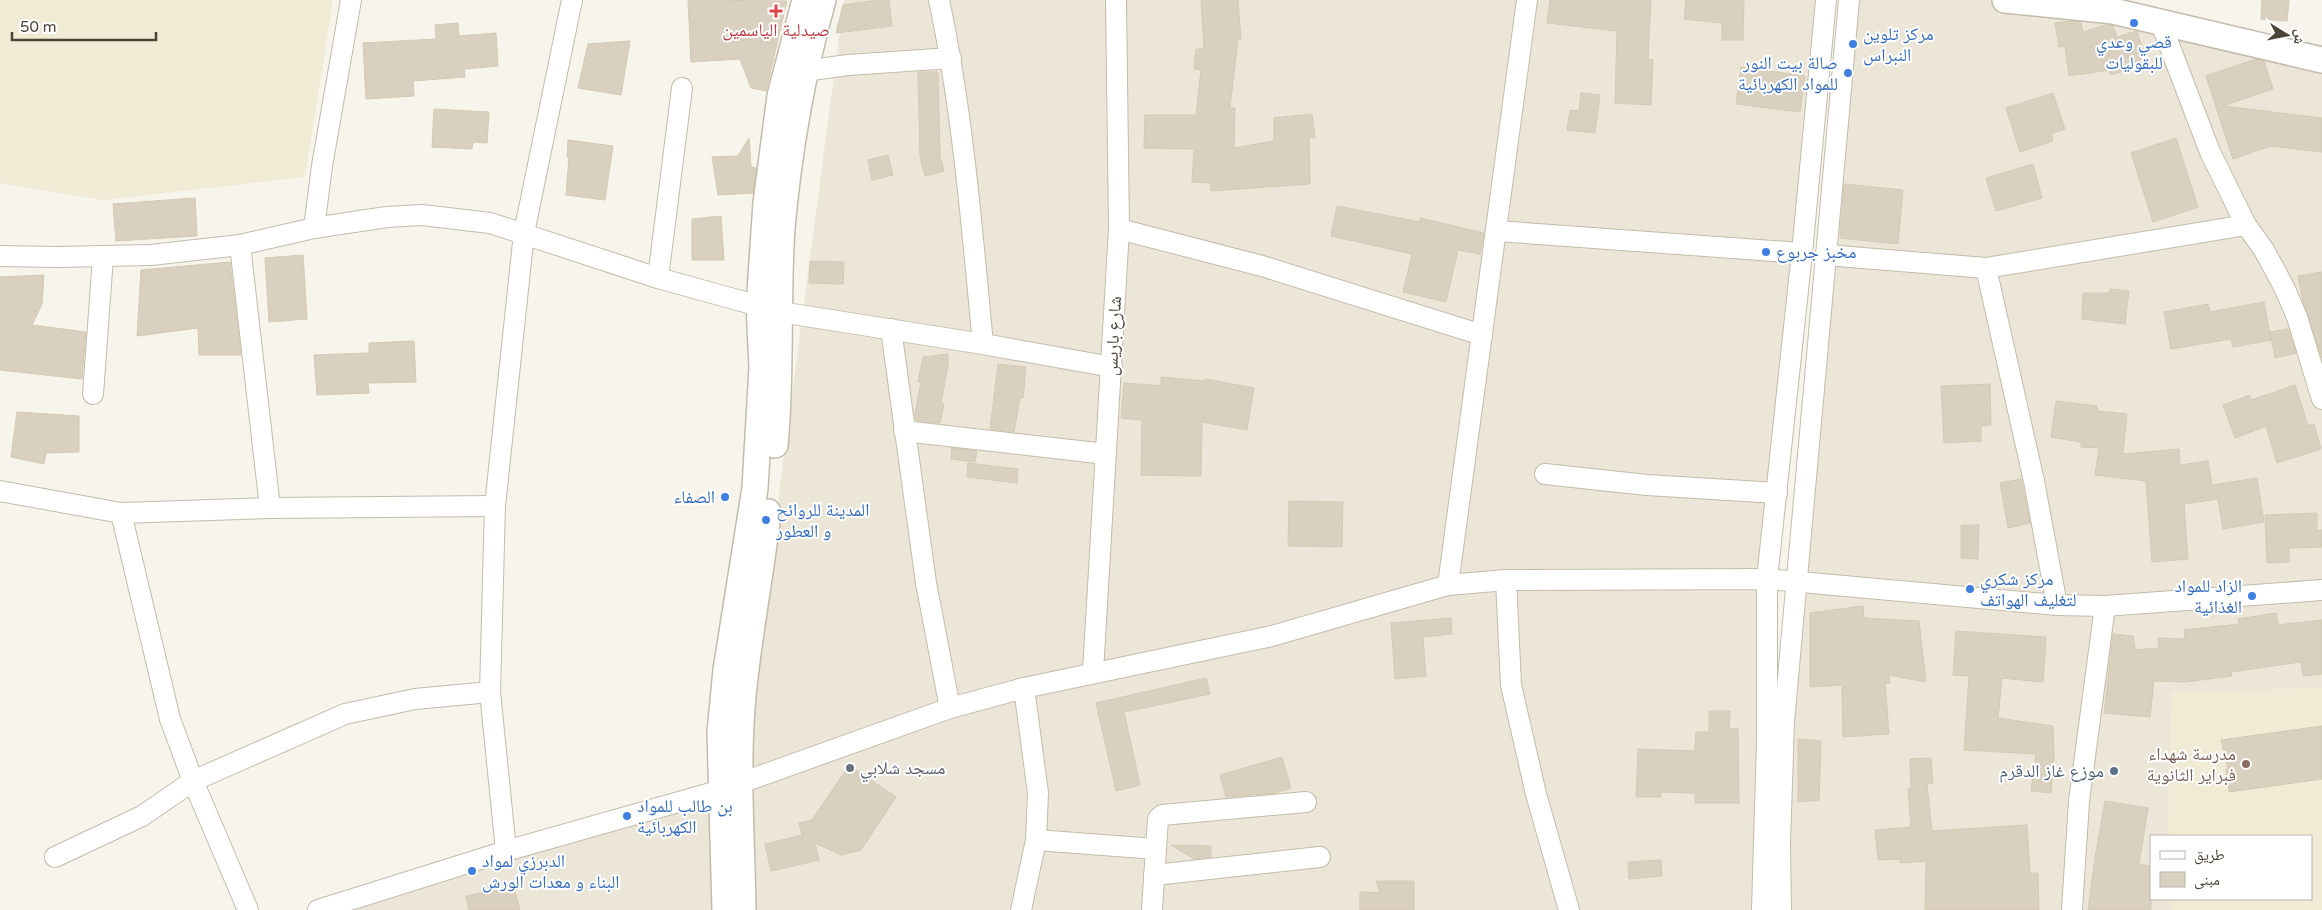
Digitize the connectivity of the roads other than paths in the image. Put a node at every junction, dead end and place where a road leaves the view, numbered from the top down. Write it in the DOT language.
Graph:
graph roads {
  1 [pos="351,0"];
  2 [pos="572,0"];
  3 [pos="805,0"];
  4 [pos="823,0"];
  5 [pos="939,0"];
  6 [pos="1116,0"];
  7 [pos="1527,0"];
  8 [pos="1826,0"];
  9 [pos="1849,0"];
  10 [pos="2005,0"];
  11 [pos="2110,6"];
  12 [pos="2160,21"];
  13 [pos="951,58"];
  14 [pos="2322,60"];
  15 [pos="804,71"];
  16 [pos="682,88"];
  17 [pos="2246,225"];
  18 [pos="314,228"];
  19 [pos="1119,230"];
  20 [pos="1497,231"];
  21 [pos="524,233"];
  22 [pos="240,245"];
  23 [pos="1802,253"];
  24 [pos="1826,255"];
  25 [pos="0,256"];
  26 [pos="103,257"];
  27 [pos="1986,268"];
  28 [pos="658,278"];
  29 [pos="770,309"];
  30 [pos="891,330"];
  31 [pos="1482,335"];
  32 [pos="983,344"];
  33 [pos="1112,368"];
  34 [pos="93,394"];
  35 [pos="2322,399"];
  36 [pos="904,431"];
  37 [pos="1106,454"];
  38 [pos="1545,474"];
  39 [pos="0,491"];
  40 [pos="1777,493"];
  41 [pos="495,506"];
  42 [pos="270,508"];
  43 [pos="121,512"];
  44 [pos="1767,579"];
  45 [pos="1506,580"];
  46 [pos="1795,581"];
  47 [pos="1448,586"];
  48 [pos="2322,590"];
  49 [pos="2057,605"];
  50 [pos="2105,606"];
  51 [pos="1093,672"];
  52 [pos="1024,688"];
  53 [pos="490,692"];
  54 [pos="950,708"];
  55 [pos="193,781"];
  56 [pos="731,786"];
  57 [pos="1306,802"];
  58 [pos="1036,840"];
  59 [pos="1156,849"];
  60 [pos="506,851"];
  61 [pos="55,857"];
  62 [pos="1320,857"];
  63 [pos="1154,875"];
  64 [pos="248,910"];
  65 [pos="318,910"];
  66 [pos="725,910"];
  67 [pos="743,910"];
  68 [pos="1022,910"];
  69 [pos="1152,910"];
  70 [pos="1569,910"];
  71 [pos="1762,910"];
  72 [pos="1781,910"];
  73 [pos="2072,910"];
  1 -- 18 [label="street"];
  2 -- 21 [label="street"];
  3 -- 29 [label="street"];
  4 -- 15 [label="street"];
  5 -- 13 [label="street"];
  6 -- 19 [label="street, شارع باريس"];
  7 -- 20 [label="street"];
  8 -- 23 [label="street"];
  9 -- 24 [label="street"];
  10 -- 11 [label="street"];
  11 -- 12 [label="street"];
  12 -- 14 [label="street"];
  12 -- 17 [label="street"];
  13 -- 15 [label="street"];
  13 -- 32 [label="street"];
  15 -- 29 [label="street"];
  16 -- 28 [label="street"];
  17 -- 27 [label="street"];
  17 -- 35 [label="street"];
  18 -- 21 [label="street"];
  18 -- 22 [label="street"];
  19 -- 31 [label="street"];
  19 -- 33 [label="street, شارع باريس"];
  20 -- 23 [label="street"];
  20 -- 31 [label="street"];
  21 -- 28 [label="street"];
  21 -- 41 [label="street"];
  22 -- 26 [label="street"];
  22 -- 42 [label="street"];
  23 -- 40 [label="street"];
  24 -- 27 [label="street"];
  24 -- 46 [label="street"];
  25 -- 26 [label="street"];
  26 -- 34 [label="street"];
  27 -- 49 [label="street"];
  28 -- 29 [label="street"];
  29 -- 30 [label="street"];
  29 -- 56 [label="street"];
  30 -- 32 [label="street"];
  30 -- 36 [label="street"];
  31 -- 47 [label="street"];
  32 -- 33 [label="street"];
  33 -- 37 [label="street, شارع باريس"];
  36 -- 37 [label="street"];
  36 -- 54 [label="street"];
  37 -- 51 [label="street, شارع باريس"];
  38 -- 40 [label="street"];
  39 -- 43 [label="street"];
  40 -- 44 [label="street"];
  41 -- 42 [label="street"];
  41 -- 53 [label="street"];
  42 -- 43 [label="street"];
  43 -- 55 [label="street"];
  44 -- 45 [label="street"];
  44 -- 46 [label="street"];
  44 -- 71 [label="street"];
  45 -- 47 [label="street"];
  45 -- 70 [label="street"];
  46 -- 49 [label="street"];
  46 -- 72 [label="street"];
  47 -- 51 [label="street"];
  48 -- 50 [label="street"];
  49 -- 50 [label="street"];
  50 -- 73 [label="street"];
  51 -- 52 [label="street"];
  52 -- 54 [label="street"];
  52 -- 58 [label="street"];
  53 -- 55 [label="street"];
  53 -- 60 [label="street"];
  54 -- 56 [label="street"];
  55 -- 61 [label="street"];
  55 -- 64 [label="street"];
  56 -- 60 [label="street"];
  56 -- 66 [label="street"];
  56 -- 67 [label="street"];
  57 -- 59 [label="street"];
  58 -- 59 [label="street"];
  58 -- 68 [label="street"];
  59 -- 63 [label="street"];
  60 -- 65 [label="street"];
  62 -- 63 [label="street"];
  63 -- 69 [label="street"];
}
